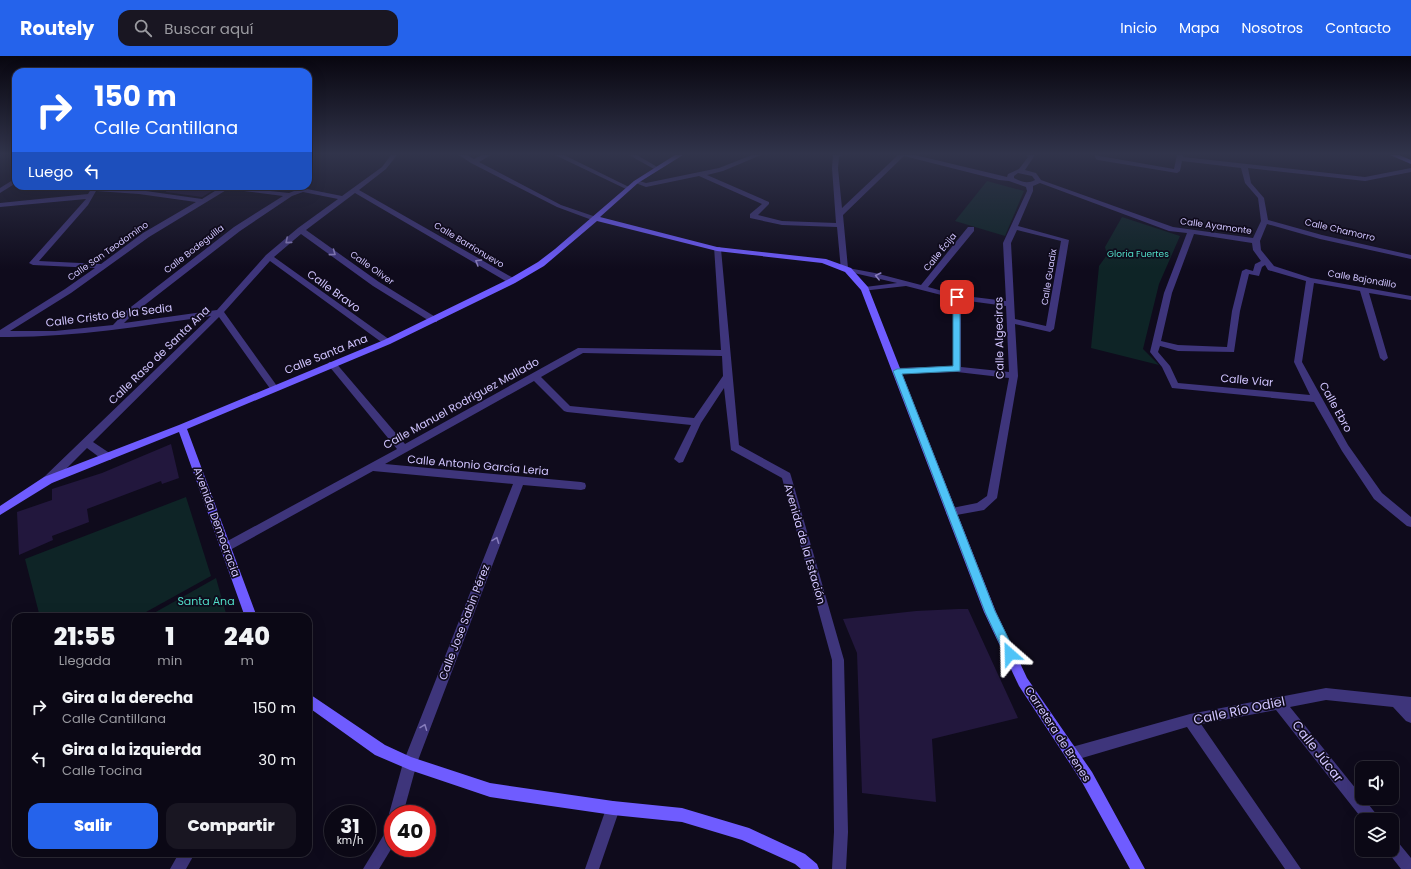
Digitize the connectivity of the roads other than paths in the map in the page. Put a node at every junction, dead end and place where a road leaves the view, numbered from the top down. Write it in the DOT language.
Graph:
graph roads {
  1 [pos="73,193"];
  2 [pos="92,193"];
  3 [pos="146,193"];
  4 [pos="217,193"];
  5 [pos="276,193"];
  6 [pos="295,193"];
  7 [pos="317,193"];
  8 [pos="350,193"];
  9 [pos="359,193"];
  10 [pos="533,193"];
  11 [pos="623,193"];
  12 [pos="743,193"];
  13 [pos="838,193"];
  14 [pos="862,193"];
  15 [pos="1029,193"];
  16 [pos="1072,193"];
  17 [pos="1257,193"];
  18 [pos="290,195"];
  19 [pos="343,198"];
  20 [pos="205,201"];
  21 [pos="0,204"];
  22 [pos="840,214"];
  23 [pos="595,218"];
  24 [pos="1264,221"];
  25 [pos="841,225"];
  26 [pos="1014,227"];
  27 [pos="971,229"];
  28 [pos="302,230"];
  29 [pos="1191,233"];
  30 [pos="1256,241"];
  31 [pos="717,249"];
  32 [pos="269,257"];
  33 [pos="1411,257"];
  34 [pos="1265,262"];
  35 [pos="102,266"];
  36 [pos="846,269"];
  37 [pos="1310,280"];
  38 [pos="512,281"];
  39 [pos="908,284"];
  40 [pos="923,288"];
  41 [pos="865,289"];
  42 [pos="1364,290"];
  43 [pos="957,297"];
  44 [pos="1411,298"];
  45 [pos="1010,304"];
  46 [pos="220,312"];
  47 [pos="434,320"];
  48 [pos="1012,321"];
  49 [pos="116,327"];
  50 [pos="0,334"];
  51 [pos="387,342"];
  52 [pos="1157,342"];
  53 [pos="726,353"];
  54 [pos="1384,358"];
  55 [pos="332,364"];
  56 [pos="957,369"];
  57 [pos="897,371"];
  58 [pos="728,376"];
  59 [pos="1014,376"];
  60 [pos="535,377"];
  61 [pos="274,388"];
  62 [pos="1316,399"];
  63 [pos="698,422"];
  64 [pos="182,427"];
  65 [pos="86,442"];
  66 [pos="403,450"];
  67 [pos="107,457"];
  68 [pos="679,459"];
  69 [pos="372,466"];
  70 [pos="48,480"];
  71 [pos="518,481"];
  72 [pos="581,486"];
  73 [pos="0,511"];
  74 [pos="951,512"];
  75 [pos="1411,523"];
  76 [pos="226,547"];
  77 [pos="250,613"];
  78 [pos="312,702"];
  79 [pos="1278,702"];
  80 [pos="1405,703"];
  81 [pos="1411,717"];
  82 [pos="1190,720"];
  83 [pos="1072,754"];
  84 [pos="410,763"];
  85 [pos="398,805"];
  86 [pos="613,808"];
  87 [pos="1366,813"];
  88 [pos="384,848"];
  89 [pos="1399,855"];
  90 [pos="185,857"];
  91 [pos="177,869"];
  92 [pos="370,869"];
  93 [pos="592,869"];
  94 [pos="812,869"];
  95 [pos="839,869"];
  96 [pos="1138,869"];
  97 [pos="1294,869"];
  98 [pos="1410,869"];
  1 -- 21 [label="street"];
  2 -- 35 [label="street"];
  3 -- 20 [label="street"];
  4 -- 20 [label="street, Calle San Teodomino"];
  5 -- 18 [label="street, Calle Bodeguilla"];
  6 -- 18 [label="street, Calle Bodeguilla"];
  7 -- 19 [label="street, Calle Bodeguilla"];
  8 -- 19 [label="street"];
  38 -- 9 [label="street, Calle Barrionuevo, one-way"];
  10 -- 23 [label="street"];
  11 -- 23 [label="street, Calle Santa Ana"];
  12 -- 25 [label="street"];
  13 -- 22 [label="street"];
  14 -- 22 [label="street"];
  15 -- 26 [label="street, Calle Algeciras"];
  16 -- 29 [label="street, Calle Ayamonte"];
  17 -- 24 [label="street"];
  18 -- 49 [label="street, Calle Bodeguilla"];
  19 -- 28 [label="street"];
  20 -- 35 [label="street, Calle San Teodomino"];
  22 -- 25 [label="street"];
  23 -- 31 [label="street"];
  23 -- 38 [label="street, Calle Santa Ana"];
  24 -- 30 [label="street"];
  24 -- 33 [label="street, Calle Chamorro"];
  25 -- 36 [label="street"];
  26 -- 45 [label="street, Calle Algeciras"];
  26 -- 48 [label="street, Calle Guadix"];
  27 -- 40 [label="street, Calle Écija"];
  28 -- 32 [label="street, one-way"];
  28 -- 47 [label="street, Calle Oliver, one-way"];
  29 -- 30 [label="street, Calle Ayamonte"];
  29 -- 52 [label="street"];
  30 -- 34 [label="street"];
  31 -- 36 [label="street"];
  31 -- 53 [label="street, Avenida de la Estación"];
  32 -- 46 [label="street"];
  32 -- 51 [label="street, Calle Bravo"];
  34 -- 37 [label="street, Calle Bajondillo"];
  34 -- 52 [label="street"];
  35 -- 50 [label="street, Calle San Teodomino"];
  39 -- 36 [label="street, one-way"];
  36 -- 41 [label="street, Carretera de Brenes"];
  37 -- 42 [label="street, Calle Bajondillo"];
  37 -- 62 [label="street, Calle Ebro"];
  38 -- 47 [label="street, Calle Santa Ana"];
  39 -- 40 [label="street"];
  39 -- 41 [label="street"];
  40 -- 43 [label="street"];
  41 -- 57 [label="street, Carretera de Brenes"];
  42 -- 44 [label="street, Calle Bajondillo"];
  42 -- 54 [label="street"];
  43 -- 45 [label="street"];
  43 -- 56 [label="street"];
  45 -- 48 [label="street, Calle Algeciras"];
  46 -- 49 [label="street, Calle Cristo de la Sedia"];
  46 -- 61 [label="street, Calle Raso de Santa Ana"];
  46 -- 65 [label="street, Calle Raso de Santa Ana"];
  47 -- 51 [label="street, Calle Santa Ana"];
  48 -- 59 [label="street, Calle Algeciras"];
  49 -- 50 [label="street, Calle Cristo de la Sedia"];
  51 -- 55 [label="street, Calle Santa Ana"];
  52 -- 62 [label="street, Calle Viar"];
  53 -- 58 [label="street, Avenida de la Estación"];
  53 -- 60 [label="street, Calle Manuel Rodríguez Mallado"];
  55 -- 61 [label="street, Calle Santa Ana"];
  55 -- 66 [label="street"];
  56 -- 57 [label="street"];
  56 -- 59 [label="street"];
  57 -- 74 [label="street, Carretera de Brenes"];
  58 -- 63 [label="street"];
  58 -- 95 [label="street, Avenida de la Estación"];
  59 -- 74 [label="street, Calle Algeciras"];
  60 -- 63 [label="street"];
  60 -- 66 [label="street, Calle Manuel Rodríguez Mallado"];
  61 -- 64 [label="street, Calle Santa Ana"];
  62 -- 75 [label="street, Calle Ebro"];
  63 -- 68 [label="street"];
  64 -- 67 [label="street, Calle Santa Ana"];
  64 -- 76 [label="street, Avenida Democracia"];
  65 -- 67 [label="street"];
  65 -- 70 [label="street, Calle Raso de Santa Ana"];
  66 -- 69 [label="street, Calle Manuel Rodríguez Mallado"];
  67 -- 70 [label="street, Calle Santa Ana"];
  69 -- 71 [label="street, Calle Antonio García Leria"];
  69 -- 76 [label="street, Calle Manuel Rodríguez Mallado"];
  70 -- 73 [label="street, Calle Santa Ana"];
  71 -- 72 [label="street, Calle Antonio García Leria"];
  84 -- 71 [label="street, Calle Jose Sabin Pérez, one-way"];
  74 -- 83 [label="street, Carretera de Brenes"];
  76 -- 77 [label="street, Avenida Democracia"];
  78 -- 84 [label="street"];
  79 -- 80 [label="street, Calle Río Odiel"];
  79 -- 82 [label="street, Calle Río Odiel"];
  79 -- 87 [label="street, Calle Júcar"];
  80 -- 81 [label="street"];
  82 -- 83 [label="street, Calle Río Odiel"];
  82 -- 97 [label="street"];
  83 -- 96 [label="street, Carretera de Brenes"];
  84 -- 85 [label="street, Calle Jose Sabin Pérez"];
  84 -- 86 [label="street"];
  86 -- 93 [label="street"];
  86 -- 94 [label="street"];
  88 -- 92 [label="street"];
  89 -- 98 [label="street"];
  90 -- 91 [label="street"];
}
